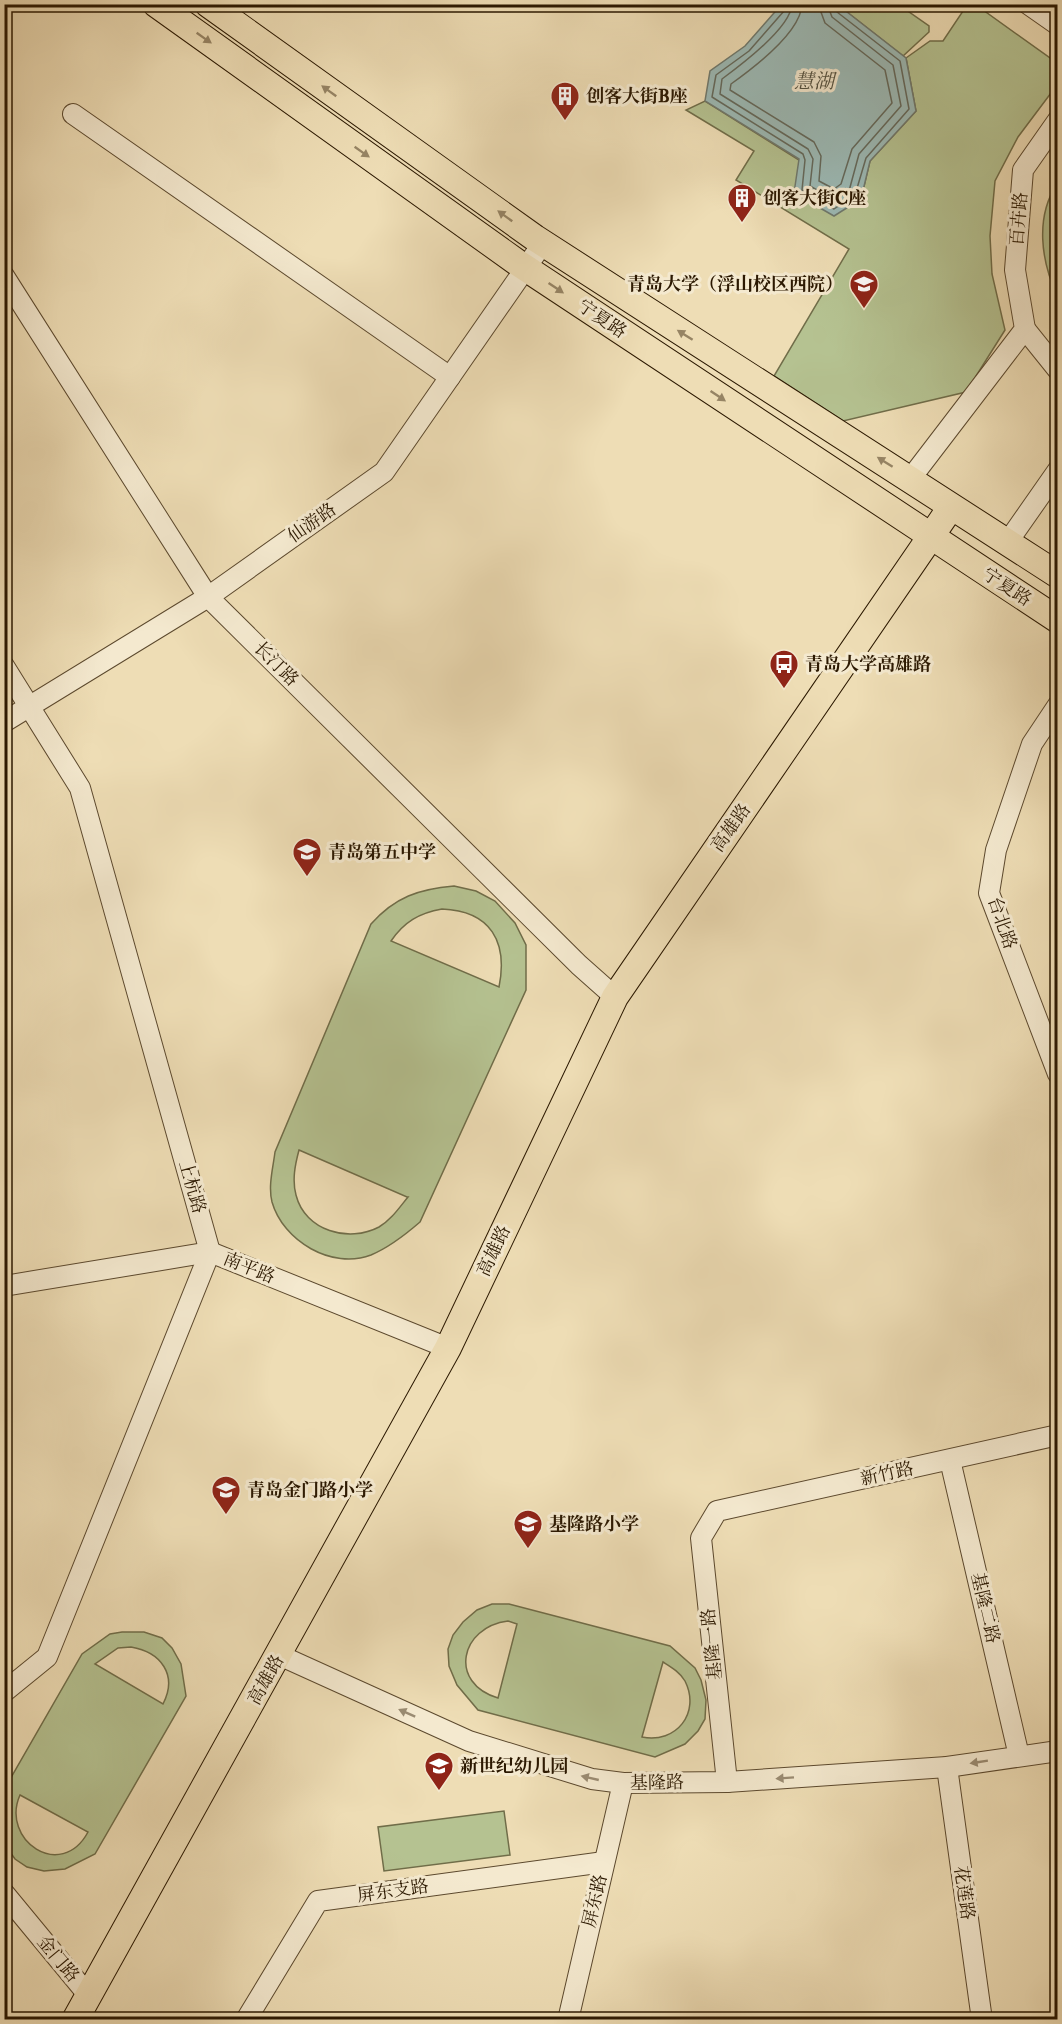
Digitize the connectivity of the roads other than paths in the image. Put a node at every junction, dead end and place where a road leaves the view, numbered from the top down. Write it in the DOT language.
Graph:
graph roads {
  1 [pos="156,4"];
  2 [pos="208,4"];
  3 [pos="1028,4"];
  4 [pos="1058,25"];
  5 [pos="73,114"];
  6 [pos="1058,120"];
  7 [pos="543,243"];
  8 [pos="527,268"];
  9 [pos="4,276"];
  10 [pos="1025,329"];
  11 [pos="1058,370"];
  12 [pos="450,377"];
  13 [pos="1058,470"];
  14 [pos="911,478"];
  15 [pos="951,507"];
  16 [pos="931,538"];
  17 [pos="1007,543"];
  18 [pos="1058,575"];
  19 [pos="208,597"];
  20 [pos="1058,620"];
  21 [pos="4,666"];
  22 [pos="1058,705"];
  23 [pos="30,706"];
  24 [pos="4,722"];
  25 [pos="615,997"];
  26 [pos="1058,1074"];
  27 [pos="210,1252"];
  28 [pos="4,1286"];
  29 [pos="448,1348"];
  30 [pos="1058,1435"];
  31 [pos="950,1460"];
  32 [pos="717,1511"];
  33 [pos="279,1655"];
  34 [pos="4,1692"];
  35 [pos="1058,1751"];
  36 [pos="1019,1756"];
  37 [pos="947,1767"];
  38 [pos="727,1782"];
  39 [pos="623,1783"];
  40 [pos="604,1862"];
  41 [pos="4,1893"];
  42 [pos="89,1996"];
  43 [pos="75,2019"];
  44 [pos="246,2019"];
  45 [pos="568,2019"];
  46 [pos="982,2019"];
  1 -- 8 [label="main road, 宁夏路, one-way"];
  7 -- 2 [label="main road, 宁夏路, one-way"];
  3 -- 4 [label="street"];
  5 -- 12 [label="street"];
  6 -- 10 [label="street, 百卉路"];
  7 -- 8 [label="street, 仙游路"];
  14 -- 7 [label="main road, 宁夏路, one-way"];
  8 -- 12 [label="street, 仙游路"];
  8 -- 16 [label="main road, 宁夏路, one-way"];
  9 -- 19 [label="street, 长汀路"];
  10 -- 11 [label="street, 百卉路"];
  10 -- 14 [label="street"];
  12 -- 19 [label="street, 仙游路"];
  13 -- 17 [label="street"];
  14 -- 15 [label="main road, 宁夏路"];
  15 -- 16 [label="main road, 高雄路"];
  15 -- 17 [label="main road, 宁夏路"];
  16 -- 20 [label="main road, 宁夏路"];
  16 -- 25 [label="main road, 高雄路"];
  17 -- 18 [label="main road, 宁夏路"];
  19 -- 23 [label="street, 仙游路"];
  19 -- 25 [label="street, 长汀路"];
  21 -- 23 [label="street, 上杭路"];
  22 -- 26 [label="street, 台北路"];
  23 -- 24 [label="street, 仙游路"];
  23 -- 27 [label="street, 上杭路"];
  25 -- 29 [label="main road, 高雄路"];
  27 -- 28 [label="street, 南平路"];
  27 -- 29 [label="street, 南平路"];
  27 -- 34 [label="street"];
  29 -- 33 [label="main road, 高雄路"];
  30 -- 31 [label="street, 新竹路"];
  31 -- 32 [label="street, 新竹路"];
  31 -- 36 [label="street, 基隆二路"];
  32 -- 38 [label="street, 基隆一路"];
  39 -- 33 [label="street, 基隆路, one-way"];
  33 -- 42 [label="main road, 高雄路"];
  35 -- 36 [label="street, 基隆路"];
  36 -- 37 [label="street, 基隆路, one-way"];
  37 -- 38 [label="street, 基隆路, one-way"];
  37 -- 46 [label="street, 花莲路"];
  38 -- 39 [label="street, 基隆路"];
  39 -- 40 [label="street, 屏东路"];
  40 -- 44 [label="street, 屏东支路"];
  40 -- 45 [label="street, 屏东路"];
  41 -- 42 [label="street, 金门路"];
  42 -- 43 [label="main road, 高雄路"];
}
